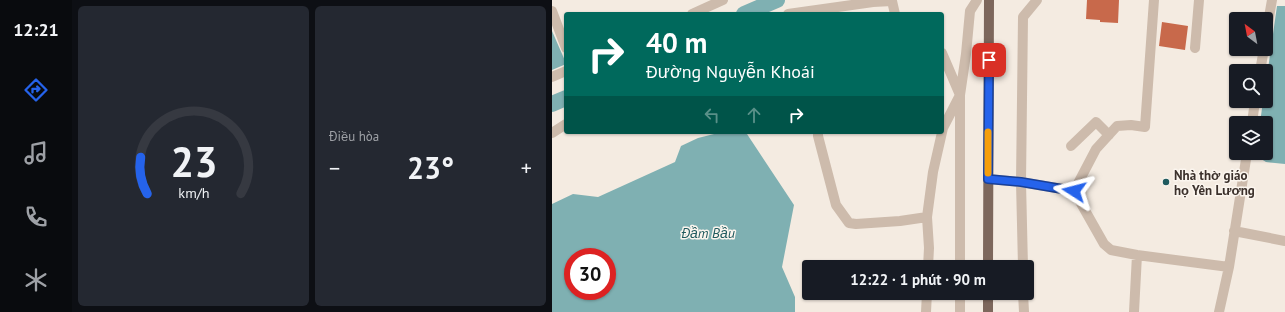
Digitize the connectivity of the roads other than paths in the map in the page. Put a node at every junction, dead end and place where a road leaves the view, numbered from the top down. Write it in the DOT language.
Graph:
graph roads {
  1 [pos="723,0"];
  2 [pos="970,0"];
  3 [pos="977,0"];
  4 [pos="989,0"];
  5 [pos="1037,0"];
  6 [pos="1154,0"];
  7 [pos="1199,0"];
  8 [pos="1272,0"];
  9 [pos="552,11"];
  10 [pos="970,11"];
  11 [pos="696,12"];
  12 [pos="802,12"];
  13 [pos="894,12"];
  14 [pos="1270,12"];
  15 [pos="564,43"];
  16 [pos="1195,48"];
  17 [pos="944,58"];
  18 [pos="564,72"];
  19 [pos="552,77"];
  20 [pos="960,95"];
  21 [pos="564,125"];
  22 [pos="944,126"];
  23 [pos="552,133"];
  24 [pos="818,134"];
  25 [pos="942,134"];
  26 [pos="1109,135"];
  27 [pos="1071,146"];
  28 [pos="1246,160"];
  29 [pos="988,179"];
  30 [pos="1021,182"];
  31 [pos="1074,191"];
  32 [pos="927,217"];
  33 [pos="1234,231"];
  34 [pos="1285,242"];
  35 [pos="1137,255"];
  36 [pos="928,260"];
  37 [pos="960,260"];
  38 [pos="988,260"];
  39 [pos="1023,260"];
  40 [pos="1228,267"];
  41 [pos="927,300"];
  42 [pos="960,300"];
  43 [pos="988,300"];
  44 [pos="1023,300"];
  45 [pos="926,312"];
  46 [pos="960,312"];
  47 [pos="988,312"];
  48 [pos="1024,312"];
  49 [pos="1134,312"];
  50 [pos="1219,312"];
  1 -- 11 [label="street"];
  2 -- 10 [label="street"];
  3 -- 10 [label="street"];
  4 -- 29 [label="main road"];
  5 -- 30 [label="street"];
  6 -- 26 [label="street"];
  7 -- 16 [label="street"];
  8 -- 14 [label="street"];
  9 -- 15 [label="street"];
  10 -- 20 [label="street"];
  12 -- 13 [label="street"];
  17 -- 20 [label="street"];
  18 -- 19 [label="street"];
  20 -- 22 [label="street"];
  20 -- 37 [label="street"];
  21 -- 23 [label="street"];
  24 -- 32 [label="street"];
  25 -- 32 [label="street"];
  26 -- 27 [label="street"];
  26 -- 31 [label="street"];
  28 -- 33 [label="street"];
  29 -- 30 [label="street"];
  29 -- 38 [label="main road"];
  30 -- 31 [label="street"];
  30 -- 39 [label="street"];
  31 -- 35 [label="street"];
  32 -- 36 [label="street"];
  33 -- 34 [label="street"];
  33 -- 40 [label="street"];
  35 -- 40 [label="street"];
  35 -- 49 [label="street"];
  40 -- 50 [label="street"];
  41 -- 45 [label="street"];
  42 -- 46 [label="street"];
  43 -- 47 [label="main road"];
  44 -- 48 [label="street"];
}
